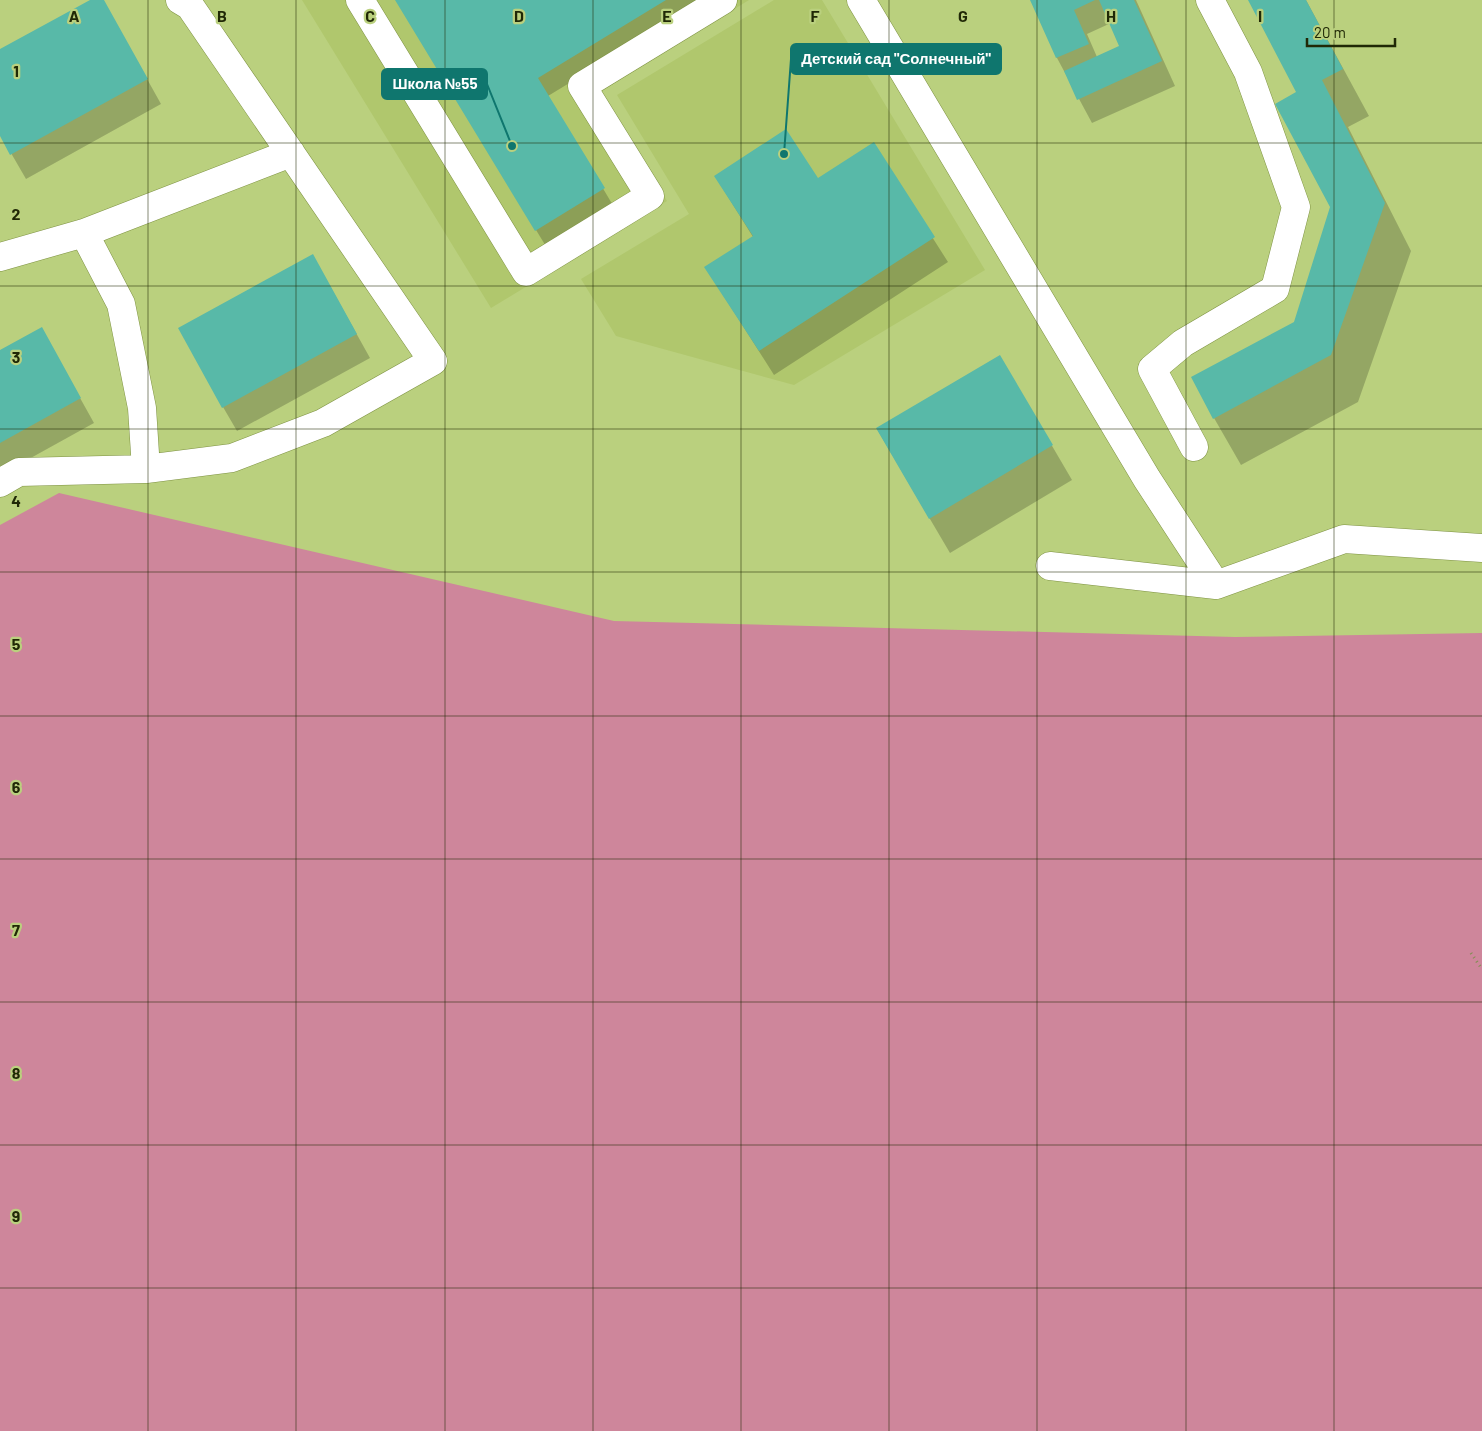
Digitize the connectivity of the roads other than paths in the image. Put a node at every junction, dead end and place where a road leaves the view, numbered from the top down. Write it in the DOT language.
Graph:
graph roads {
  1 [pos="180,0"];
  2 [pos="360,0"];
  3 [pos="723,0"];
  4 [pos="861,0"];
  5 [pos="1210,0"];
  6 [pos="291,153"];
  7 [pos="84,233"];
  8 [pos="0,257"];
  9 [pos="1194,447"];
  10 [pos="146,469"];
  11 [pos="0,483"];
  12 [pos="1482,548"];
  13 [pos="1050,566"];
  14 [pos="1216,585"];
  1 -- 6 [label="lane"];
  2 -- 3 [label="lane"];
  4 -- 14 [label="lane"];
  5 -- 9 [label="lane"];
  6 -- 7 [label="lane"];
  6 -- 10 [label="lane"];
  7 -- 8 [label="lane"];
  7 -- 10 [label="lane"];
  10 -- 11 [label="lane"];
  12 -- 14 [label="lane"];
  13 -- 14 [label="lane"];
}
